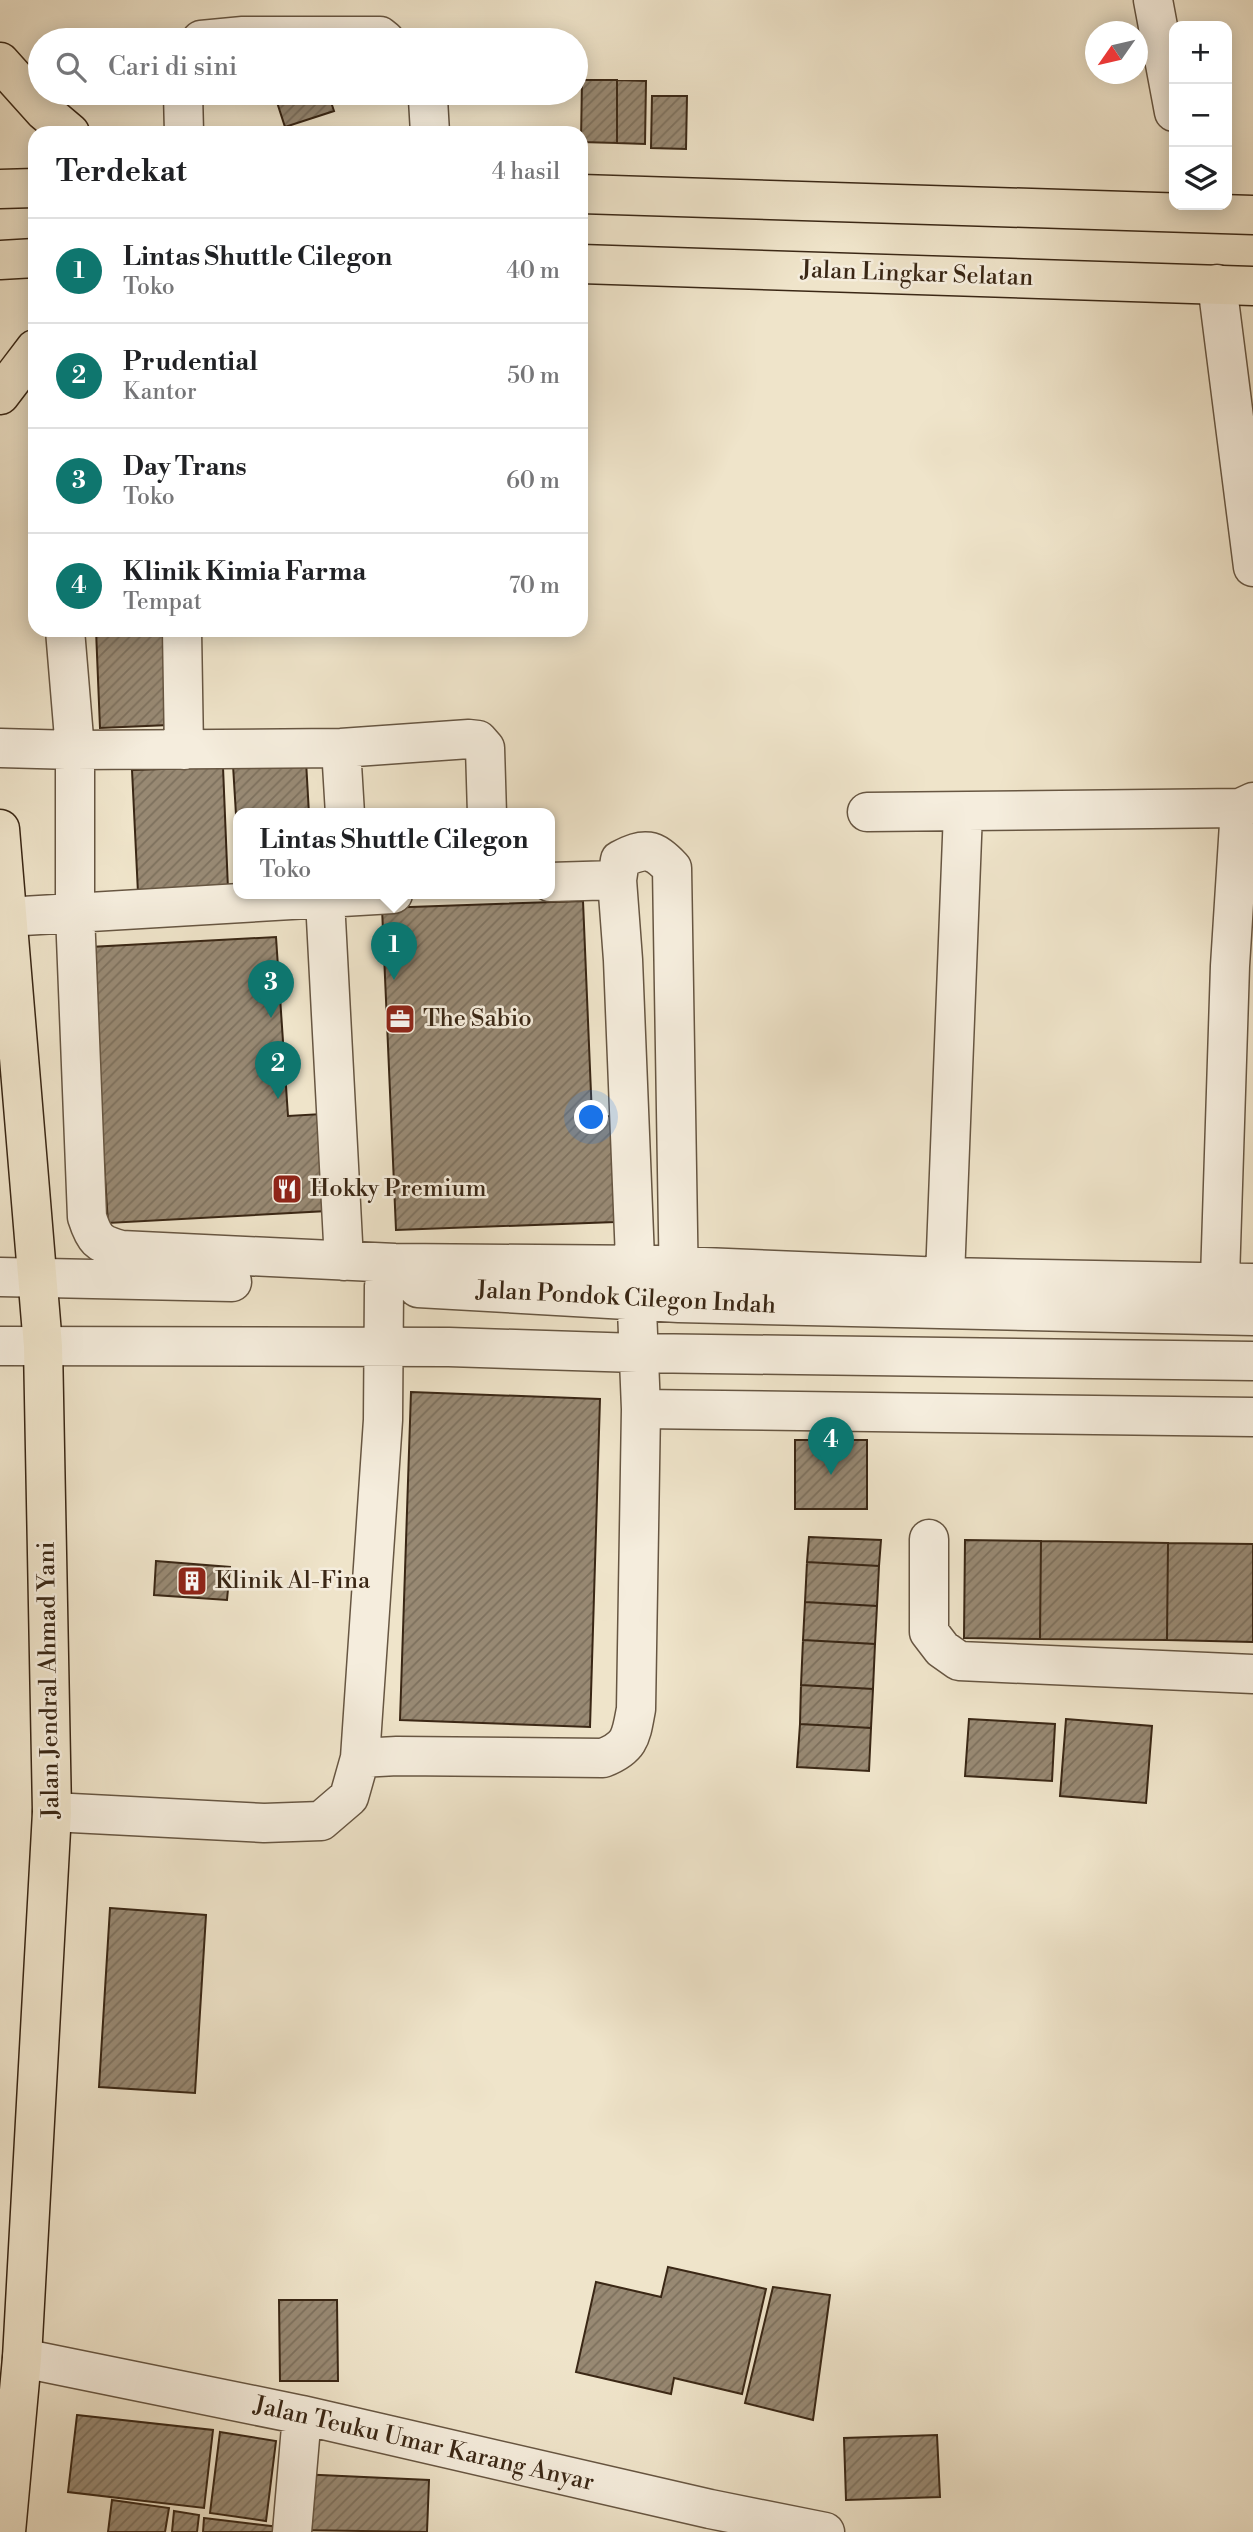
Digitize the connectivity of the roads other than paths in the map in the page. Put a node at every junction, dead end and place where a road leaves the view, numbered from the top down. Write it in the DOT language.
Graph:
graph roads {
  1 [pos="1153,0"];
  2 [pos="0,62"];
  3 [pos="1169,85"];
  4 [pos="28,93"];
  5 [pos="39,105"];
  6 [pos="183,105"];
  7 [pos="428,105"];
  8 [pos="62,126"];
  9 [pos="184,126"];
  10 [pos="430,126"];
  11 [pos="28,188"];
  12 [pos="0,189"];
  13 [pos="588,194"];
  14 [pos="1169,209"];
  15 [pos="1200,210"];
  16 [pos="1253,215"];
  17 [pos="28,258"];
  18 [pos="0,260"];
  19 [pos="588,264"];
  20 [pos="1235,285"];
  21 [pos="28,358"];
  22 [pos="0,395"];
  23 [pos="1253,567"];
  24 [pos="66,637"];
  25 [pos="182,637"];
  26 [pos="0,748"];
  27 [pos="341,748"];
  28 [pos="184,750"];
  29 [pos="75,751"];
  30 [pos="1247,805"];
  31 [pos="345,808"];
  32 [pos="487,808"];
  33 [pos="867,812"];
  34 [pos="964,812"];
  35 [pos="0,829"];
  36 [pos="617,880"];
  37 [pos="555,883"];
  38 [pos="306,899"];
  39 [pos="339,899"];
  40 [pos="75,913"];
  41 [pos="6,917"];
  42 [pos="344,1261"];
  43 [pos="38,1276"];
  44 [pos="0,1277"];
  45 [pos="637,1283"];
  46 [pos="679,1285"];
  47 [pos="384,1286"];
  48 [pos="947,1293"];
  49 [pos="1236,1300"];
  50 [pos="0,1346"];
  51 [pos="43,1346"];
  52 [pos="383,1347"];
  53 [pos="637,1353"];
  54 [pos="678,1353"];
  55 [pos="1237,1361"];
  56 [pos="641,1409"];
  57 [pos="1253,1417"];
  58 [pos="929,1539"];
  59 [pos="1253,1674"];
  60 [pos="360,1758"];
  61 [pos="52,1812"];
  62 [pos="22,2358"];
  63 [pos="302,2415"];
  64 [pos="709,2520"];
  65 [pos="6,2532"];
  66 [pos="292,2532"];
  67 [pos="825,2532"];
  1 -- 3 [label="street"];
  2 -- 4 [label="highway"];
  5 -- 8 [label="highway"];
  6 -- 9 [label="street"];
  7 -- 10 [label="street"];
  11 -- 12 [label="highway"];
  13 -- 14 [label="highway"];
  15 -- 16 [label="highway"];
  17 -- 18 [label="highway"];
  19 -- 20 [label="highway, Jalan Lingkar Selatan"];
  20 -- 23 [label="street"];
  21 -- 22 [label="highway"];
  24 -- 29 [label="street"];
  25 -- 28 [label="street"];
  26 -- 29 [label="street"];
  27 -- 28 [label="street"];
  27 -- 31 [label="street"];
  27 -- 32 [label="street"];
  28 -- 29 [label="street"];
  29 -- 40 [label="street"];
  30 -- 34 [label="street"];
  30 -- 49 [label="street"];
  33 -- 34 [label="street"];
  34 -- 48 [label="street"];
  35 -- 41 [label="highway, Jalan Jendral Ahmad Yani"];
  36 -- 37 [label="street"];
  36 -- 45 [label="street"];
  36 -- 46 [label="street"];
  38 -- 40 [label="street"];
  39 -- 42 [label="street"];
  40 -- 41 [label="street"];
  40 -- 42 [label="street"];
  41 -- 43 [label="highway, Jalan Jendral Ahmad Yani"];
  42 -- 45 [label="street"];
  43 -- 44 [label="street, Jalan Pondok Cilegon Indah"];
  43 -- 47 [label="street, Jalan Pondok Cilegon Indah"];
  43 -- 51 [label="highway, Jalan Jendral Ahmad Yani"];
  45 -- 46 [label="street, Jalan Pondok Cilegon Indah"];
  45 -- 47 [label="street, Jalan Pondok Cilegon Indah"];
  45 -- 53 [label="street"];
  46 -- 48 [label="street, Jalan Pondok Cilegon Indah"];
  46 -- 54 [label="street"];
  47 -- 52 [label="street"];
  48 -- 49 [label="street, Jalan Pondok Cilegon Indah"];
  49 -- 55 [label="street"];
  50 -- 51 [label="street, Jalan Pondok Cilegon Indah"];
  51 -- 52 [label="street, Jalan Pondok Cilegon Indah"];
  51 -- 61 [label="highway, Jalan Jendral Ahmad Yani"];
  52 -- 53 [label="street, Jalan Pondok Cilegon Indah"];
  52 -- 60 [label="street"];
  53 -- 54 [label="street, Jalan Pondok Cilegon Indah"];
  53 -- 56 [label="street"];
  54 -- 55 [label="street, Jalan Pondok Cilegon Indah"];
  56 -- 57 [label="street"];
  56 -- 60 [label="street"];
  58 -- 59 [label="street"];
  60 -- 61 [label="street"];
  61 -- 62 [label="highway, Jalan Jendral Ahmad Yani"];
  62 -- 63 [label="street, Jalan Teuku Umar Karang Anyar"];
  62 -- 65 [label="highway, Jalan Jendral Ahmad Yani"];
  63 -- 64 [label="street, Jalan Teuku Umar Karang Anyar"];
  63 -- 66 [label="street"];
  64 -- 67 [label="street, Jalan Teuku Umar Karang Anyar"];
}
